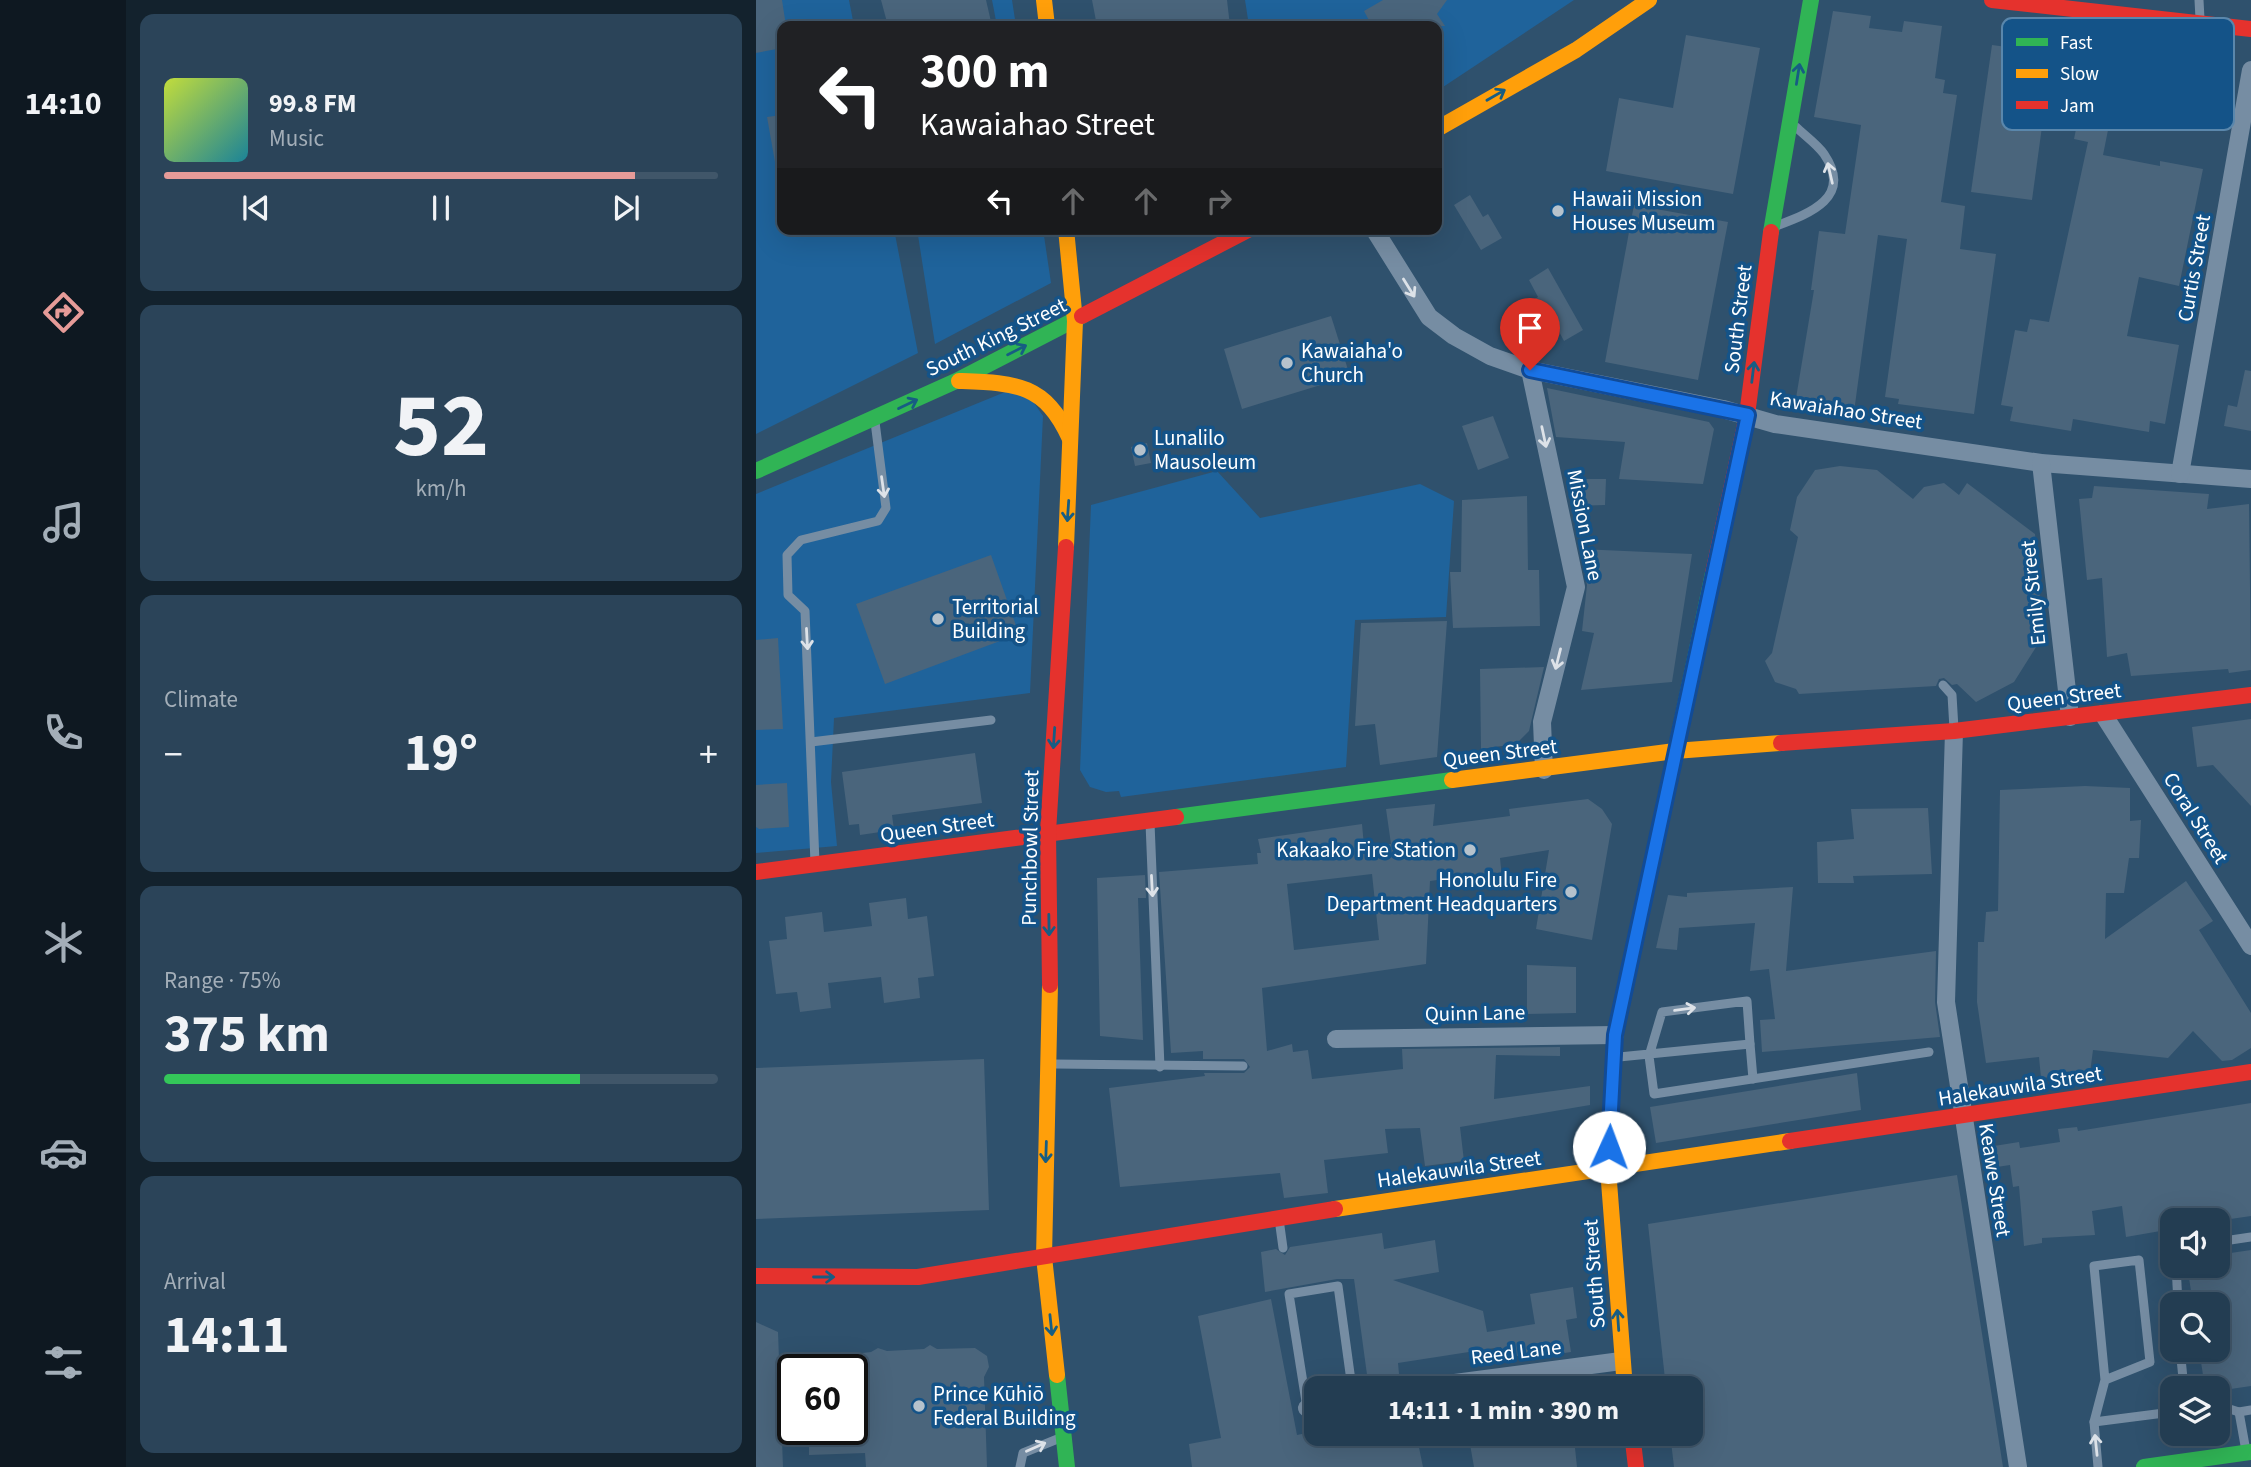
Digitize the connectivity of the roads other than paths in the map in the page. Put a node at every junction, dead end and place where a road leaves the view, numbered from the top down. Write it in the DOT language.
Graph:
graph roads {
  1 [pos="1044,0"];
  2 [pos="1811,0"];
  3 [pos="1992,0"];
  4 [pos="2199,0"];
  5 [pos="2011,1"];
  6 [pos="1647,2"];
  7 [pos="2099,6"];
  8 [pos="2180,18"];
  9 [pos="2200,18"];
  10 [pos="1046,21"];
  11 [pos="2251,69"];
  12 [pos="1790,121"];
  13 [pos="1442,126"];
  14 [pos="1771,228"];
  15 [pos="1067,235"];
  16 [pos="1239,235"];
  17 [pos="1378,235"];
  18 [pos="1075,321"];
  19 [pos="1530,370"];
  20 [pos="956,381"];
  21 [pos="1748,415"];
  22 [pos="874,420"];
  23 [pos="1072,443"];
  24 [pos="2041,463"];
  25 [pos="756,471"];
  26 [pos="2180,474"];
  27 [pos="2251,479"];
  28 [pos="1943,685"];
  29 [pos="2251,695"];
  30 [pos="2104,714"];
  31 [pos="2070,717"];
  32 [pos="991,720"];
  33 [pos="1954,731"];
  34 [pos="811,742"];
  35 [pos="1675,751"];
  36 [pos="1544,770"];
  37 [pos="1150,818"];
  38 [pos="1048,832"];
  39 [pos="815,865"];
  40 [pos="756,872"];
  41 [pos="2251,946"];
  42 [pos="1615,1035"];
  43 [pos="1336,1039"];
  44 [pos="1750,1044"];
  45 [pos="1929,1052"];
  46 [pos="1649,1056"];
  47 [pos="1613,1057"];
  48 [pos="1049,1064"];
  49 [pos="1243,1066"];
  50 [pos="1160,1067"];
  51 [pos="2251,1072"];
  52 [pos="1753,1079"];
  53 [pos="1962,1116"];
  54 [pos="1608,1169"];
  55 [pos="1279,1217"];
  56 [pos="2251,1237"];
  57 [pos="2230,1240"];
  58 [pos="1283,1248"];
  59 [pos="1044,1257"];
  60 [pos="756,1276"];
  61 [pos="1621,1361"];
  62 [pos="1305,1376"];
  63 [pos="1350,1376"];
  64 [pos="1508,1376"];
  65 [pos="1623,1376"];
  66 [pos="2105,1380"];
  67 [pos="2230,1409"];
  68 [pos="2251,1410"];
  69 [pos="2239,1412"];
  70 [pos="2160,1414"];
  71 [pos="2094,1422"];
  72 [pos="1063,1437"];
  73 [pos="1634,1446"];
  74 [pos="2249,1452"];
  75 [pos="1020,1467"];
  76 [pos="1067,1467"];
  77 [pos="1636,1467"];
  78 [pos="2018,1467"];
  79 [pos="2098,1467"];
  80 [pos="2144,1467"];
  1 -- 10 [label="main road"];
  12 -- 2 [label="main road, South Street, one-way"];
  3 -- 5 [label="main road"];
  4 -- 9 [label="lane"];
  5 -- 7 [label="main road"];
  13 -- 6 [label="main road, one-way"];
  7 -- 8 [label="main road"];
  11 -- 26 [label="street, Curtis Street"];
  12 -- 14 [label="main road, South Street"];
  14 -- 12 [label="lane, one-way"];
  21 -- 14 [label="main road, South Street, one-way"];
  15 -- 18 [label="main road, Punchbowl Street"];
  16 -- 18 [label="main road, South King Street"];
  17 -- 19 [label="street, Kawaiahao Street, one-way"];
  20 -- 18 [label="main road, South King Street, one-way"];
  18 -- 23 [label="main road, Punchbowl Street"];
  19 -- 21 [label="street, Kawaiahao Street"];
  19 -- 36 [label="street, Mission Lane, one-way"];
  22 -- 20 [label="main road, South King Street, one-way"];
  20 -- 23 [label="main road"];
  21 -- 24 [label="street, Kawaiahao Street"];
  21 -- 35 [label="main road, South Street"];
  22 -- 25 [label="main road, South King Street"];
  22 -- 34 [label="lane, one-way"];
  23 -- 38 [label="main road, Punchbowl Street, one-way"];
  24 -- 26 [label="street, Kawaiahao Street"];
  24 -- 31 [label="street, Emily Street"];
  26 -- 27 [label="street, Kawaiahao Street"];
  28 -- 33 [label="lane"];
  29 -- 30 [label="main road, Queen Street"];
  30 -- 31 [label="main road, Queen Street"];
  30 -- 41 [label="street, Coral Street"];
  31 -- 33 [label="main road, Queen Street"];
  32 -- 34 [label="lane"];
  33 -- 35 [label="main road, Queen Street"];
  33 -- 53 [label="street, Keawe Street"];
  34 -- 39 [label="lane"];
  35 -- 36 [label="main road, Queen Street"];
  35 -- 42 [label="main road, South Street"];
  36 -- 37 [label="main road, Queen Street"];
  37 -- 38 [label="main road, Queen Street"];
  37 -- 50 [label="lane, one-way"];
  38 -- 39 [label="main road, Queen Street"];
  38 -- 48 [label="main road, Punchbowl Street, one-way"];
  39 -- 40 [label="main road, Queen Street"];
  42 -- 43 [label="street, Quinn Lane"];
  42 -- 47 [label="main road, South Street"];
  44 -- 46 [label="lane"];
  46 -- 44 [label="lane, one-way"];
  44 -- 52 [label="lane"];
  45 -- 52 [label="lane"];
  46 -- 47 [label="lane"];
  46 -- 52 [label="lane"];
  47 -- 54 [label="main road, South Street"];
  48 -- 50 [label="lane"];
  48 -- 59 [label="main road, Punchbowl Street, one-way"];
  49 -- 50 [label="lane"];
  51 -- 53 [label="main road, Halekauwila Street"];
  53 -- 54 [label="main road, Halekauwila Street"];
  53 -- 78 [label="street, Keawe Street"];
  54 -- 55 [label="main road, Halekauwila Street"];
  61 -- 54 [label="main road, South Street, one-way"];
  55 -- 58 [label="lane"];
  55 -- 59 [label="main road, Halekauwila Street"];
  56 -- 57 [label="lane"];
  60 -- 59 [label="main road, Halekauwila Street, one-way"];
  59 -- 72 [label="main road, Punchbowl Street, one-way"];
  61 -- 64 [label="street, Reed Lane"];
  61 -- 65 [label="main road, South Street"];
  62 -- 63 [label="lane"];
  66 -- 66 [label="lane"];
  66 -- 71 [label="lane"];
  67 -- 69 [label="lane"];
  68 -- 69 [label="lane"];
  69 -- 74 [label="lane"];
  70 -- 71 [label="lane"];
  79 -- 71 [label="lane, one-way"];
  75 -- 72 [label="lane, one-way"];
  72 -- 76 [label="main road, Punchbowl Street"];
  73 -- 77 [label="main road"];
  74 -- 80 [label="main road"];
}
